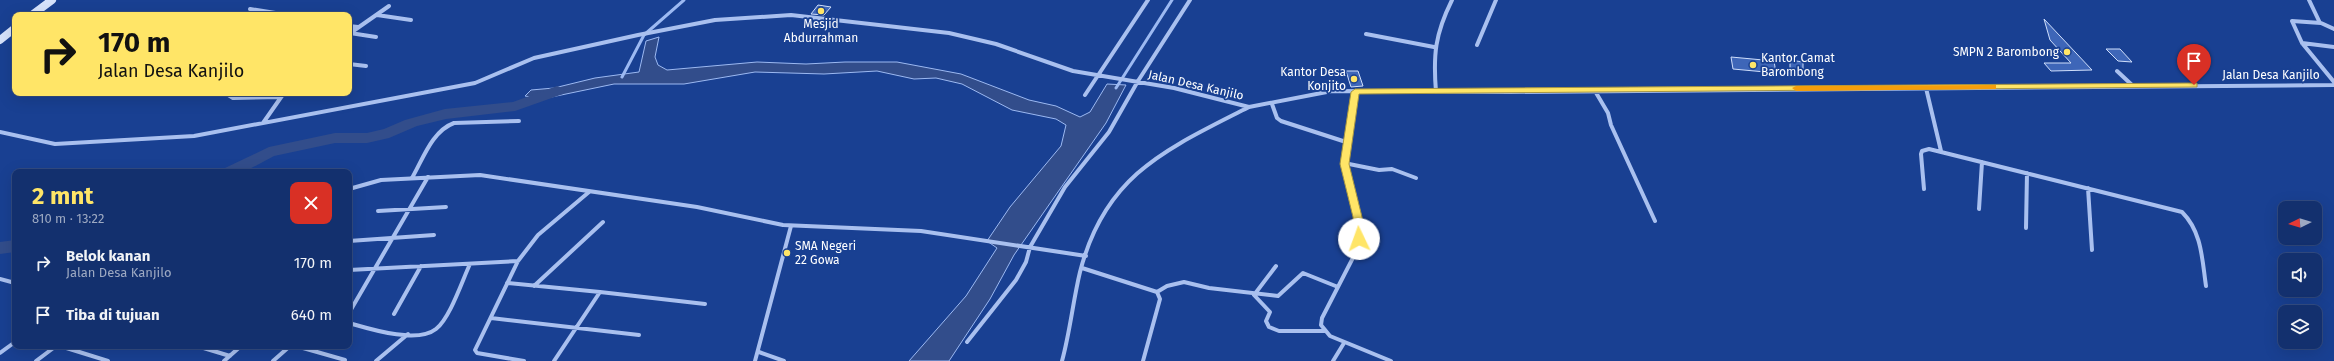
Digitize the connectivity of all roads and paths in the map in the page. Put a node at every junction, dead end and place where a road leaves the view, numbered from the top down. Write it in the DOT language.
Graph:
graph roads {
  1 [pos="52,0"];
  2 [pos="1148,0"];
  3 [pos="1190,0"];
  4 [pos="1452,0"];
  5 [pos="1496,0"];
  6 [pos="2309,0"];
  7 [pos="389,6"];
  8 [pos="250,9"];
  9 [pos="36,12"];
  10 [pos="269,12"];
  11 [pos="377,15"];
  12 [pos="411,20"];
  13 [pos="2321,23"];
  14 [pos="352,27"];
  15 [pos="358,28"];
  16 [pos="2334,29"];
  17 [pos="12,30"];
  18 [pos="352,32"];
  19 [pos="352,34"];
  20 [pos="1366,34"];
  21 [pos="376,37"];
  22 [pos="0,40"];
  23 [pos="2302,43"];
  24 [pos="1477,45"];
  25 [pos="1434,47"];
  26 [pos="2334,47"];
  27 [pos="352,64"];
  28 [pos="366,66"];
  29 [pos="2117,71"];
  30 [pos="1098,76"];
  31 [pos="1138,82"];
  32 [pos="2334,83"];
  33 [pos="2132,86"];
  34 [pos="1926,88"];
  35 [pos="1595,91"];
  36 [pos="1355,92"];
  37 [pos="1436,92"];
  38 [pos="1085,95"];
  39 [pos="230,96"];
  40 [pos="281,97"];
  41 [pos="1272,104"];
  42 [pos="1249,107"];
  43 [pos="519,121"];
  44 [pos="262,123"];
  45 [pos="0,132"];
  46 [pos="1346,142"];
  47 [pos="1940,151"];
  48 [pos="1982,162"];
  49 [pos="1344,164"];
  50 [pos="2027,173"];
  51 [pos="428,177"];
  52 [pos="412,178"];
  53 [pos="1416,178"];
  54 [pos="352,188"];
  55 [pos="2088,188"];
  56 [pos="1924,189"];
  57 [pos="589,192"];
  58 [pos="446,207"];
  59 [pos="408,209"];
  60 [pos="1980,209"];
  61 [pos="378,211"];
  62 [pos="1655,220"];
  63 [pos="603,222"];
  64 [pos="791,226"];
  65 [pos="2026,228"];
  66 [pos="434,235"];
  67 [pos="392,238"];
  68 [pos="352,241"];
  69 [pos="1030,247"];
  70 [pos="2092,250"];
  71 [pos="1086,256"];
  72 [pos="518,261"];
  73 [pos="470,264"];
  74 [pos="421,266"];
  75 [pos="1276,266"];
  76 [pos="375,268"];
  77 [pos="1082,268"];
  78 [pos="352,270"];
  79 [pos="0,280"];
  80 [pos="12,282"];
  81 [pos="507,283"];
  82 [pos="534,286"];
  83 [pos="2206,286"];
  84 [pos="1338,287"];
  85 [pos="600,292"];
  86 [pos="1157,292"];
  87 [pos="1254,295"];
  88 [pos="352,304"];
  89 [pos="705,304"];
  90 [pos="394,314"];
  91 [pos="491,318"];
  92 [pos="352,324"];
  93 [pos="576,327"];
  94 [pos="1325,331"];
  95 [pos="408,334"];
  96 [pos="639,335"];
  97 [pos="966,342"];
  98 [pos="1344,343"];
  99 [pos="12,344"];
  100 [pos="52,349"];
  101 [pos="70,349"];
  102 [pos="207,349"];
  103 [pos="238,349"];
  104 [pos="287,349"];
  105 [pos="306,349"];
  106 [pos="0,352"];
  107 [pos="759,352"];
  108 [pos="230,356"];
  109 [pos="345,360"];
  110 [pos="36,361"];
  111 [pos="108,361"];
  112 [pos="224,361"];
  113 [pos="273,361"];
  114 [pos="376,361"];
  115 [pos="524,361"];
  116 [pos="554,361"];
  117 [pos="755,361"];
  118 [pos="784,361"];
  119 [pos="1062,361"];
  120 [pos="1143,361"];
  121 [pos="1333,361"];
  122 [pos="1391,361"];
  1 -- 9 [label="street"];
  2 -- 30 [label="street"];
  3 -- 31 [label="street"];
  4 -- 25 [label="street"];
  5 -- 24 [label="street"];
  6 -- 13 [label="street"];
  7 -- 11 [label="street"];
  8 -- 10 [label="street"];
  11 -- 12 [label="street"];
  11 -- 15 [label="street"];
  13 -- 16 [label="street"];
  13 -- 23 [label="street"];
  14 -- 15 [label="street"];
  15 -- 18 [label="street"];
  17 -- 22 [label="street"];
  19 -- 21 [label="street"];
  20 -- 25 [label="street"];
  23 -- 26 [label="street"];
  23 -- 32 [label="street"];
  25 -- 37 [label="street"];
  27 -- 28 [label="street"];
  29 -- 33 [label="street"];
  30 -- 31 [label="street, Jalan Desa Kanjilo"];
  30 -- 38 [label="street"];
  30 -- 44 [label="street, Jalan Desa Kanjilo"];
  31 -- 42 [label="street, Jalan Desa Kanjilo"];
  31 -- 69 [label="street"];
  32 -- 33 [label="street, Jalan Desa Kanjilo"];
  33 -- 34 [label="street, Jalan Desa Kanjilo"];
  34 -- 35 [label="street, Jalan Desa Kanjilo"];
  34 -- 47 [label="street"];
  35 -- 37 [label="street, Jalan Desa Kanjilo"];
  35 -- 62 [label="street"];
  36 -- 37 [label="street, Jalan Desa Kanjilo"];
  36 -- 41 [label="street, Jalan Desa Kanjilo"];
  36 -- 46 [label="street"];
  39 -- 40 [label="street"];
  40 -- 44 [label="street"];
  41 -- 42 [label="street, Jalan Desa Kanjilo"];
  41 -- 46 [label="street"];
  42 -- 71 [label="street"];
  43 -- 52 [label="street"];
  44 -- 45 [label="street, Jalan Desa Kanjilo"];
  46 -- 49 [label="street"];
  47 -- 48 [label="street"];
  47 -- 56 [label="street"];
  48 -- 50 [label="street"];
  48 -- 60 [label="street"];
  49 -- 53 [label="street"];
  49 -- 84 [label="street"];
  50 -- 55 [label="street"];
  50 -- 65 [label="street"];
  51 -- 52 [label="street"];
  51 -- 57 [label="street"];
  51 -- 59 [label="street"];
  52 -- 54 [label="street"];
  55 -- 70 [label="street"];
  55 -- 83 [label="street"];
  57 -- 64 [label="street"];
  57 -- 72 [label="street"];
  58 -- 59 [label="street"];
  59 -- 61 [label="street"];
  59 -- 67 [label="street"];
  63 -- 82 [label="street"];
  64 -- 69 [label="street"];
  64 -- 107 [label="street"];
  66 -- 67 [label="street"];
  67 -- 68 [label="street"];
  67 -- 76 [label="street"];
  69 -- 71 [label="street"];
  69 -- 97 [label="street"];
  71 -- 77 [label="street"];
  72 -- 73 [label="street"];
  72 -- 81 [label="street"];
  73 -- 74 [label="street"];
  73 -- 95 [label="street"];
  74 -- 76 [label="street"];
  74 -- 90 [label="street"];
  75 -- 87 [label="street"];
  76 -- 78 [label="street"];
  76 -- 88 [label="street"];
  77 -- 86 [label="street"];
  77 -- 119 [label="street"];
  79 -- 80 [label="street"];
  81 -- 82 [label="street"];
  81 -- 91 [label="street"];
  82 -- 85 [label="street"];
  84 -- 87 [label="street"];
  84 -- 94 [label="street"];
  85 -- 89 [label="street"];
  85 -- 93 [label="street"];
  86 -- 87 [label="street"];
  86 -- 120 [label="street"];
  87 -- 94 [label="street"];
  91 -- 93 [label="street"];
  91 -- 115 [label="street"];
  92 -- 95 [label="street"];
  93 -- 96 [label="street"];
  93 -- 116 [label="street"];
  94 -- 98 [label="street"];
  95 -- 114 [label="street"];
  98 -- 121 [label="street"];
  98 -- 122 [label="street"];
  99 -- 106 [label="street"];
  100 -- 110 [label="street"];
  101 -- 111 [label="street"];
  102 -- 108 [label="street"];
  103 -- 108 [label="street"];
  104 -- 113 [label="street"];
  105 -- 109 [label="street"];
  107 -- 117 [label="street"];
  107 -- 118 [label="street"];
  108 -- 112 [label="street"];
}
